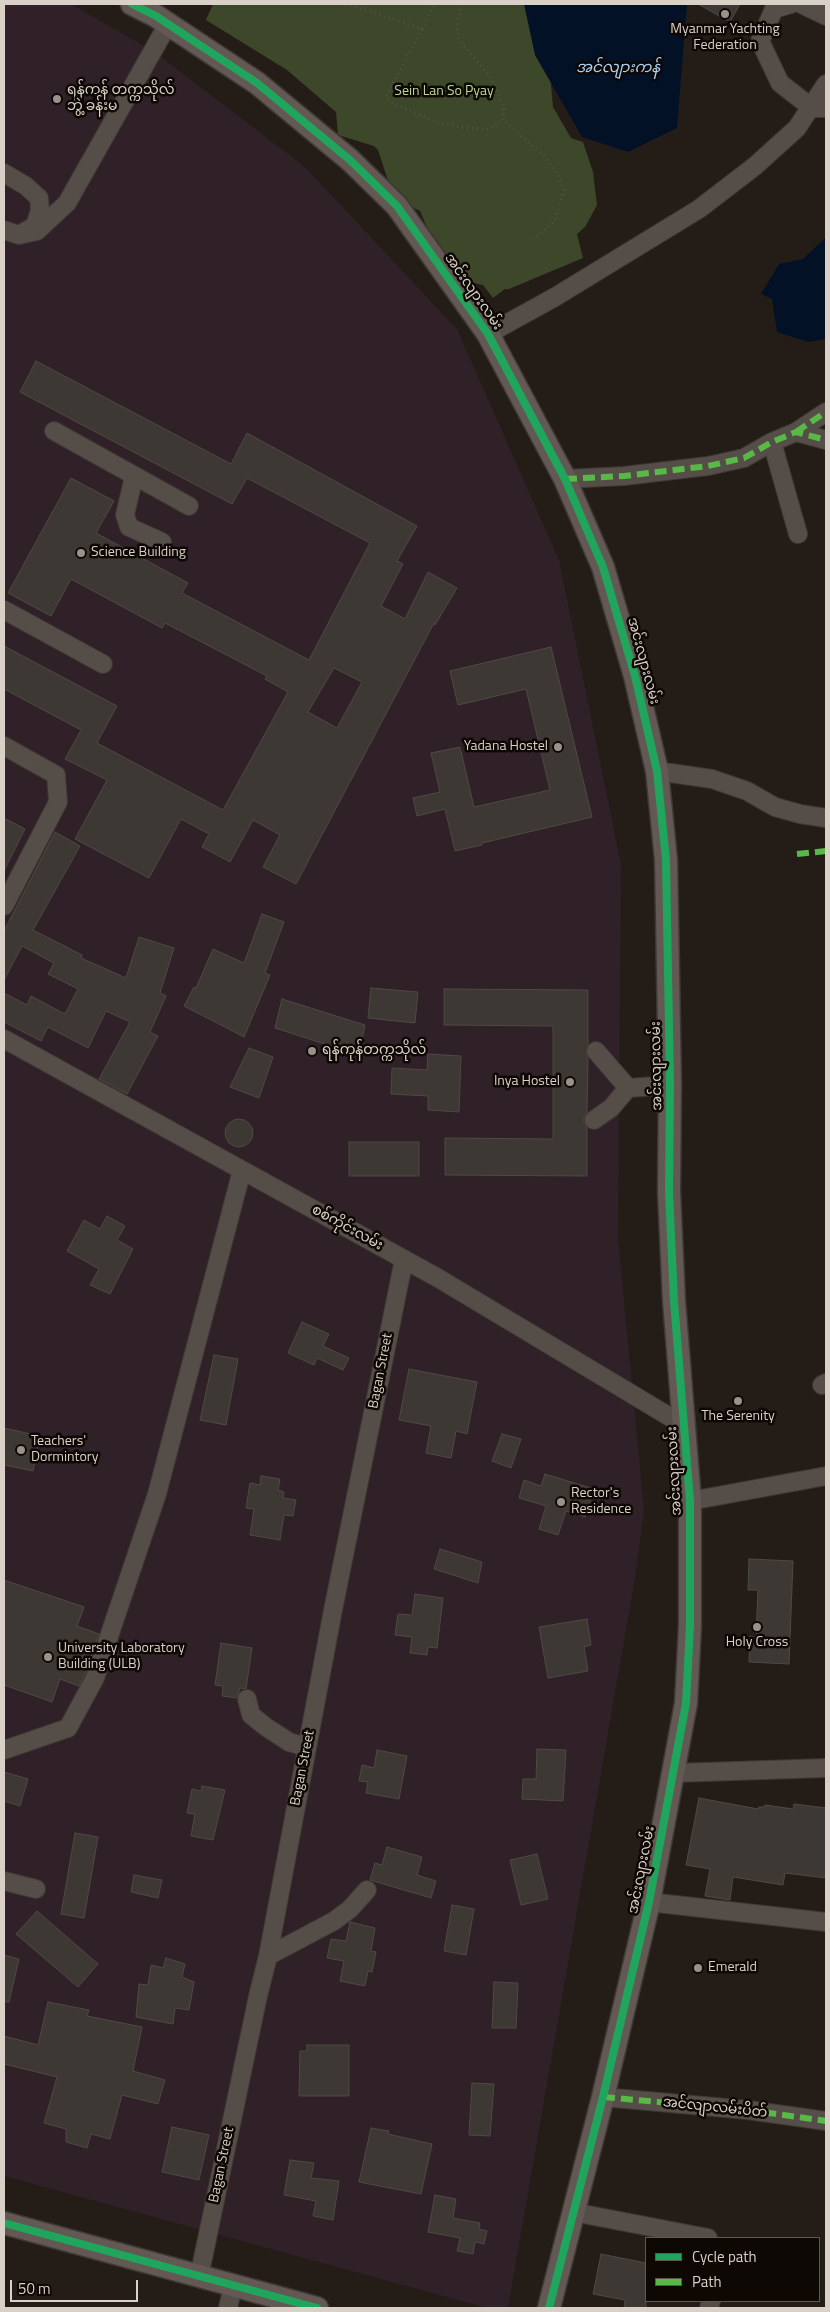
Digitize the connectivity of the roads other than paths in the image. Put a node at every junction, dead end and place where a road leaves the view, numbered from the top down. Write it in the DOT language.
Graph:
graph roads {
  1 [pos="132,4"];
  2 [pos="791,4"];
  3 [pos="801,4"];
  4 [pos="162,15"];
  5 [pos="826,16"];
  6 [pos="826,84"];
  7 [pos="819,108"];
  8 [pos="4,173"];
  9 [pos="11,233"];
  10 [pos="488,334"];
  11 [pos="826,412"];
  12 [pos="54,432"];
  13 [pos="796,432"];
  14 [pos="826,440"];
  15 [pos="772,442"];
  16 [pos="134,476"];
  17 [pos="565,479"];
  18 [pos="189,506"];
  19 [pos="798,534"];
  20 [pos="162,542"];
  21 [pos="4,610"];
  22 [pos="104,664"];
  23 [pos="4,746"];
  24 [pos="657,771"];
  25 [pos="826,818"];
  26 [pos="4,906"];
  27 [pos="4,1039"];
  28 [pos="596,1051"];
  29 [pos="670,1085"];
  30 [pos="628,1088"];
  31 [pos="594,1120"];
  32 [pos="242,1170"];
  33 [pos="404,1259"];
  34 [pos="685,1426"];
  35 [pos="826,1476"];
  36 [pos="690,1501"];
  37 [pos="247,1700"];
  38 [pos="306,1747"];
  39 [pos="4,1750"];
  40 [pos="826,1768"];
  41 [pos="674,1774"];
  42 [pos="4,1881"];
  43 [pos="36,1889"];
  44 [pos="367,1890"];
  45 [pos="649,1902"];
  46 [pos="826,1922"];
  47 [pos="268,1956"];
  48 [pos="603,2097"];
  49 [pos="826,2121"];
  50 [pos="573,2212"];
  51 [pos="4,2223"];
  52 [pos="703,2237"];
  53 [pos="199,2277"];
  54 [pos="234,2286"];
  55 [pos="552,2304"];
  56 [pos="228,2308"];
  57 [pos="317,2308"];
  1 -- 4 [label="main road, အင်းလျားလမ်း"];
  2 -- 7 [label="street"];
  3 -- 5 [label="street"];
  4 -- 9 [label="street"];
  4 -- 10 [label="main road, အင်းလျားလမ်း"];
  6 -- 7 [label="street"];
  7 -- 10 [label="street"];
  8 -- 9 [label="street"];
  10 -- 17 [label="main road, အင်းလျားလမ်း"];
  11 -- 13 [label="street"];
  12 -- 16 [label="street"];
  13 -- 14 [label="street"];
  13 -- 15 [label="street"];
  15 -- 17 [label="street"];
  15 -- 19 [label="street"];
  16 -- 18 [label="street"];
  16 -- 20 [label="street"];
  17 -- 24 [label="main road, အင်းလျားလမ်း"];
  21 -- 22 [label="street"];
  23 -- 26 [label="street"];
  24 -- 25 [label="street"];
  24 -- 29 [label="main road, အင်းလျားလမ်း"];
  27 -- 32 [label="street, စစ်ကိုင်းလမ်း"];
  28 -- 30 [label="street"];
  29 -- 30 [label="street"];
  29 -- 34 [label="main road, အင်းလျားလမ်း"];
  30 -- 31 [label="street"];
  32 -- 33 [label="street, စစ်ကိုင်းလမ်း"];
  32 -- 39 [label="street"];
  33 -- 34 [label="street, စစ်ကိုင်းလမ်း"];
  33 -- 38 [label="street, Bagan Street"];
  34 -- 36 [label="main road, အင်းလျားလမ်း"];
  35 -- 36 [label="street"];
  36 -- 41 [label="main road, အင်းလျားလမ်း"];
  37 -- 38 [label="street"];
  38 -- 47 [label="street, Bagan Street"];
  40 -- 41 [label="street"];
  41 -- 45 [label="main road, အင်းလျားလမ်း"];
  42 -- 43 [label="street"];
  44 -- 47 [label="street"];
  45 -- 46 [label="street"];
  45 -- 48 [label="main road, အင်းလျားလမ်း"];
  47 -- 53 [label="street, Bagan Street"];
  48 -- 49 [label="street, အင်လျာလမ်းပိတ်"];
  48 -- 50 [label="main road, အင်းလျားလမ်း"];
  50 -- 52 [label="street"];
  50 -- 55 [label="main road, အင်းလျားလမ်း"];
  51 -- 53 [label="main road"];
  53 -- 54 [label="main road"];
  54 -- 56 [label="street"];
  54 -- 57 [label="main road"];
}
